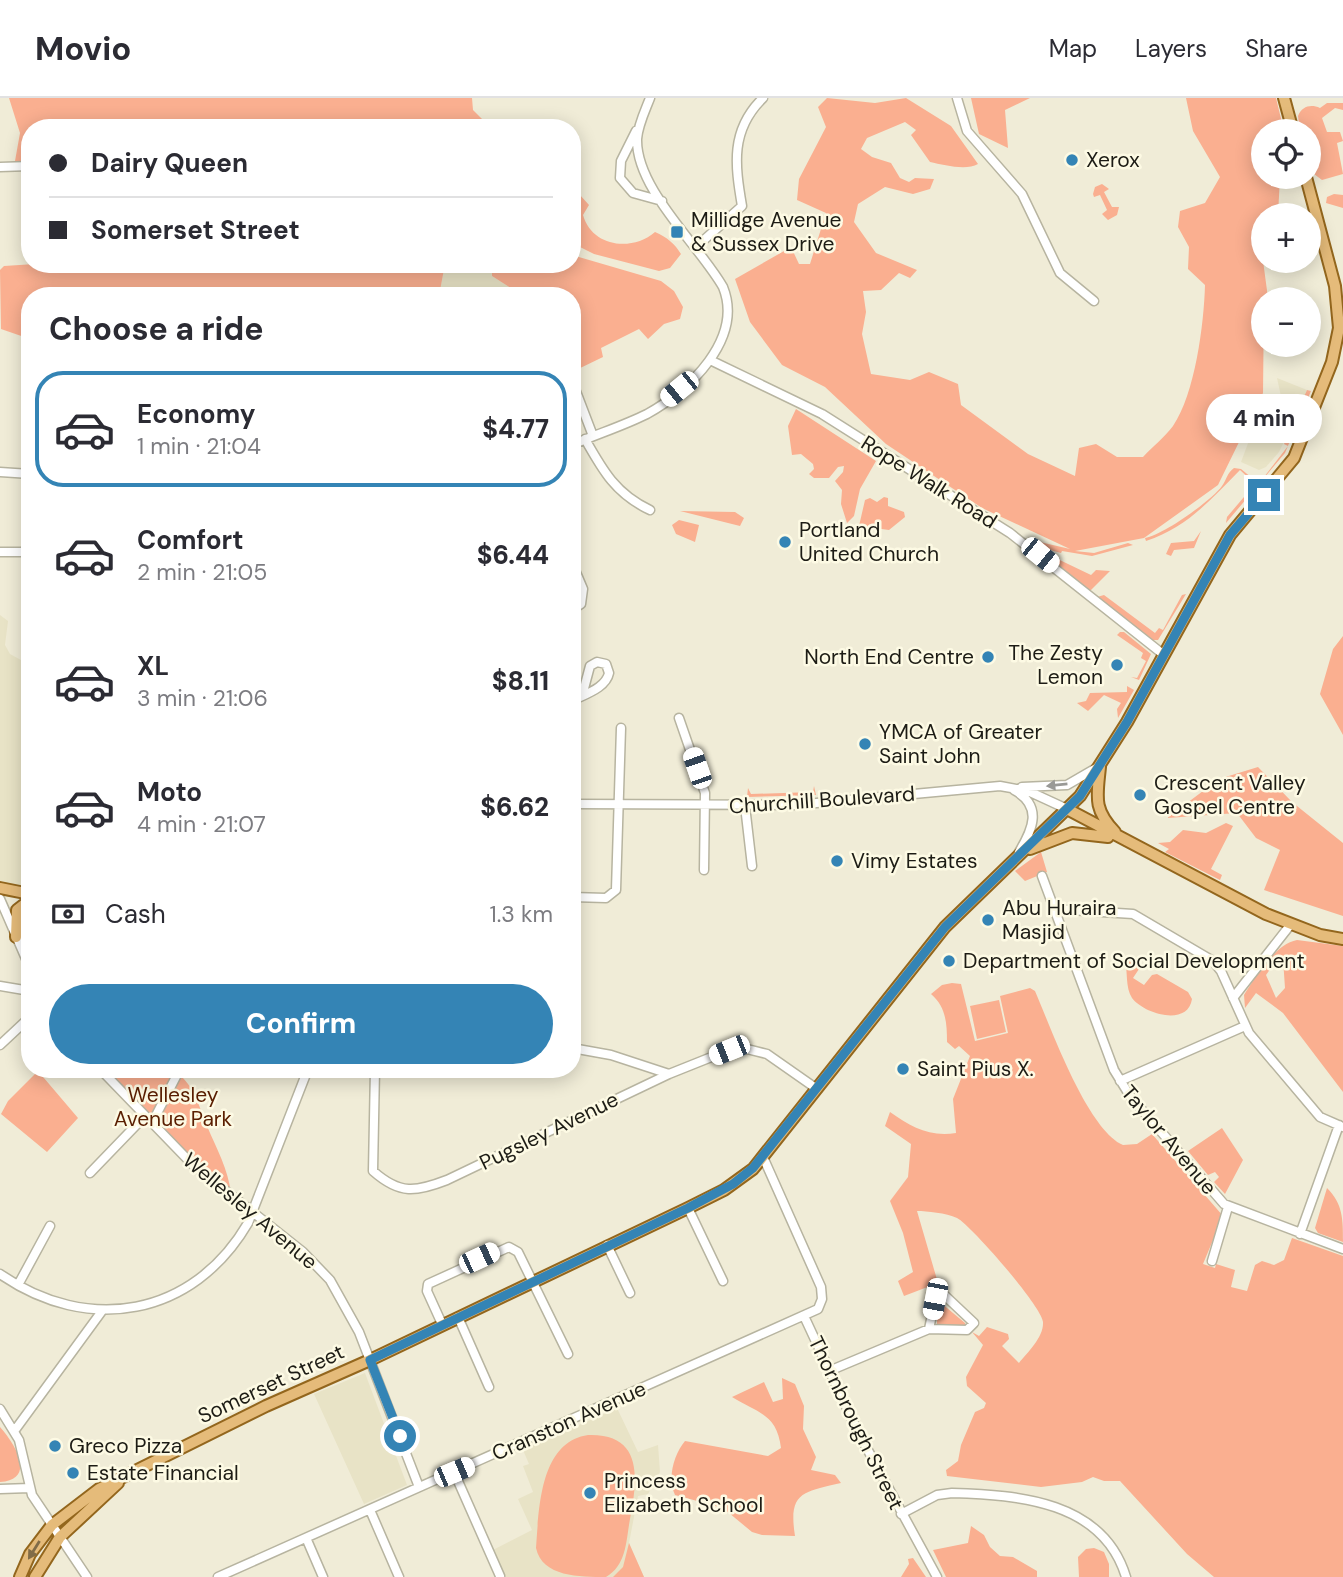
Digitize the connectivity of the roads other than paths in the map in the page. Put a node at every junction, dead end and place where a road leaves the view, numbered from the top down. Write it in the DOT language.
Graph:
graph roads {
  1 [pos="650,98"];
  2 [pos="763,98"];
  3 [pos="957,98"];
  4 [pos="1284,98"];
  5 [pos="1290,119"];
  6 [pos="639,125"];
  7 [pos="21,166"];
  8 [pos="0,167"];
  9 [pos="1309,189"];
  10 [pos="662,201"];
  11 [pos="696,247"];
  12 [pos="1094,301"];
  13 [pos="710,360"];
  14 [pos="581,411"];
  15 [pos="589,438"];
  16 [pos="581,441"];
  17 [pos="0,472"];
  18 [pos="21,473"];
  19 [pos="650,510"];
  20 [pos="0,552"];
  21 [pos="21,552"];
  22 [pos="1164,655"];
  23 [pos="680,718"];
  24 [pos="621,728"];
  25 [pos="1100,765"];
  26 [pos="1008,787"];
  27 [pos="581,804"];
  28 [pos="619,805"];
  29 [pos="745,806"];
  30 [pos="705,807"];
  31 [pos="1067,809"];
  32 [pos="1121,840"];
  33 [pos="1023,852"];
  34 [pos="1013,861"];
  35 [pos="752,866"];
  36 [pos="704,870"];
  37 [pos="1042,876"];
  38 [pos="0,888"];
  39 [pos="21,892"];
  40 [pos="581,897"];
  41 [pos="0,899"];
  42 [pos="21,907"];
  43 [pos="1054,909"];
  44 [pos="1291,924"];
  45 [pos="16,937"];
  46 [pos="1343,939"];
  47 [pos="21,948"];
  48 [pos="0,986"];
  49 [pos="21,990"];
  50 [pos="1233,998"];
  51 [pos="21,1025"];
  52 [pos="1245,1026"];
  53 [pos="0,1045"];
  54 [pos="581,1050"];
  55 [pos="669,1074"];
  56 [pos="109,1078"];
  57 [pos="175,1078"];
  58 [pos="305,1078"];
  59 [pos="375,1078"];
  60 [pos="1120,1081"];
  61 [pos="817,1089"];
  62 [pos="145,1116"];
  63 [pos="152,1123"];
  64 [pos="1341,1126"];
  65 [pos="763,1157"];
  66 [pos="90,1173"];
  67 [pos="1228,1207"];
  68 [pos="688,1208"];
  69 [pos="254,1211"];
  70 [pos="50,1226"];
  71 [pos="1300,1234"];
  72 [pos="607,1245"];
  73 [pos="1343,1249"];
  74 [pos="1212,1261"];
  75 [pos="0,1274"];
  76 [pos="533,1281"];
  77 [pos="723,1281"];
  78 [pos="18,1285"];
  79 [pos="630,1293"];
  80 [pos="102,1311"];
  81 [pos="804,1316"];
  82 [pos="457,1317"];
  83 [pos="442,1324"];
  84 [pos="929,1329"];
  85 [pos="568,1354"];
  86 [pos="370,1360"];
  87 [pos="830,1371"];
  88 [pos="489,1387"];
  89 [pos="0,1409"];
  90 [pos="15,1430"];
  91 [pos="454,1472"];
  92 [pos="128,1475"];
  93 [pos="30,1488"];
  94 [pos="419,1488"];
  95 [pos="0,1489"];
  96 [pos="370,1510"];
  97 [pos="901,1514"];
  98 [pos="52,1525"];
  99 [pos="60,1537"];
  100 [pos="306,1540"];
  101 [pos="232,1574"];
  102 [pos="500,1576"];
  103 [pos="20,1577"];
  104 [pos="35,1577"];
  105 [pos="87,1577"];
  106 [pos="218,1577"];
  107 [pos="323,1577"];
  108 [pos="400,1577"];
  109 [pos="937,1577"];
  110 [pos="1126,1577"];
  1 -- 6 [label="street"];
  2 -- 11 [label="street"];
  3 -- 12 [label="street"];
  4 -- 5 [label="main road"];
  6 -- 10 [label="street"];
  6 -- 10 [label="street"];
  7 -- 8 [label="street"];
  9 -- 22 [label="main road, Somerset Street"];
  10 -- 11 [label="street"];
  11 -- 13 [label="street"];
  13 -- 15 [label="street"];
  13 -- 22 [label="street, Rope Walk Road"];
  14 -- 15 [label="street"];
  15 -- 16 [label="street"];
  15 -- 19 [label="street"];
  17 -- 18 [label="street"];
  20 -- 21 [label="street"];
  22 -- 25 [label="main road, Somerset Street"];
  23 -- 30 [label="street"];
  24 -- 28 [label="street"];
  25 -- 26 [label="street, one-way"];
  25 -- 31 [label="main road, Somerset Street"];
  25 -- 32 [label="main road"];
  26 -- 29 [label="street, Churchill Boulevard"];
  26 -- 31 [label="street, Churchill Boulevard"];
  26 -- 34 [label="street"];
  27 -- 28 [label="street, Churchill Boulevard"];
  28 -- 30 [label="street, Churchill Boulevard"];
  28 -- 40 [label="street"];
  29 -- 30 [label="street, Churchill Boulevard"];
  29 -- 35 [label="street"];
  30 -- 36 [label="street"];
  31 -- 32 [label="main road"];
  31 -- 33 [label="main road, Somerset Street"];
  32 -- 33 [label="main road"];
  32 -- 44 [label="main road"];
  33 -- 34 [label="main road, Somerset Street"];
  34 -- 61 [label="main road, Somerset Street"];
  37 -- 43 [label="street, Taylor Avenue"];
  38 -- 39 [label="main road"];
  41 -- 45 [label="street"];
  42 -- 45 [label="main road"];
  43 -- 50 [label="street"];
  43 -- 60 [label="street, Taylor Avenue"];
  44 -- 46 [label="main road"];
  44 -- 50 [label="street"];
  45 -- 47 [label="street"];
  48 -- 49 [label="street"];
  50 -- 52 [label="street"];
  51 -- 53 [label="street"];
  52 -- 60 [label="street"];
  52 -- 64 [label="street"];
  54 -- 55 [label="street"];
  55 -- 59 [label="street, Pugsley Avenue"];
  55 -- 61 [label="street, Pugsley Avenue"];
  56 -- 62 [label="street, Wellesley Avenue"];
  57 -- 63 [label="street"];
  58 -- 69 [label="street"];
  60 -- 67 [label="street, Taylor Avenue"];
  61 -- 65 [label="main road, Somerset Street"];
  62 -- 63 [label="street, Wellesley Avenue"];
  62 -- 66 [label="street"];
  63 -- 69 [label="street, Wellesley Avenue"];
  64 -- 71 [label="street"];
  65 -- 68 [label="main road, Somerset Street"];
  65 -- 81 [label="street, Thornbrough Street"];
  67 -- 71 [label="street, Taylor Avenue"];
  67 -- 74 [label="street"];
  68 -- 72 [label="main road, Somerset Street"];
  68 -- 77 [label="street"];
  69 -- 80 [label="street"];
  69 -- 86 [label="street, Wellesley Avenue"];
  70 -- 78 [label="street"];
  71 -- 73 [label="street, Taylor Avenue"];
  72 -- 76 [label="main road, Somerset Street"];
  72 -- 79 [label="street"];
  75 -- 78 [label="street"];
  76 -- 82 [label="main road, Somerset Street"];
  76 -- 83 [label="street"];
  76 -- 85 [label="street"];
  78 -- 80 [label="street"];
  80 -- 90 [label="street"];
  81 -- 87 [label="street, Thornbrough Street"];
  81 -- 91 [label="street, Cranston Avenue"];
  82 -- 83 [label="main road, Somerset Street"];
  82 -- 88 [label="street"];
  83 -- 86 [label="main road, Somerset Street"];
  84 -- 84 [label="street"];
  84 -- 87 [label="street"];
  86 -- 92 [label="main road, Somerset Street"];
  86 -- 94 [label="street, Wellesley Avenue"];
  87 -- 97 [label="street, Thornbrough Street"];
  89 -- 90 [label="street"];
  90 -- 93 [label="street"];
  91 -- 94 [label="street, Cranston Avenue"];
  91 -- 102 [label="street"];
  92 -- 98 [label="main road, Somerset Street"];
  92 -- 99 [label="main road, Somerset Street"];
  93 -- 95 [label="street"];
  93 -- 98 [label="street"];
  94 -- 96 [label="street, Cranston Avenue"];
  96 -- 100 [label="street, Cranston Avenue"];
  96 -- 108 [label="street"];
  97 -- 109 [label="street, Thornbrough Street"];
  97 -- 110 [label="street"];
  98 -- 99 [label="street"];
  98 -- 103 [label="main road, Somerset Street, one-way"];
  99 -- 104 [label="main road, Somerset Street"];
  99 -- 105 [label="street"];
  100 -- 101 [label="street, Cranston Avenue"];
  100 -- 107 [label="street"];
  101 -- 106 [label="street, Cranston Avenue"];
}
